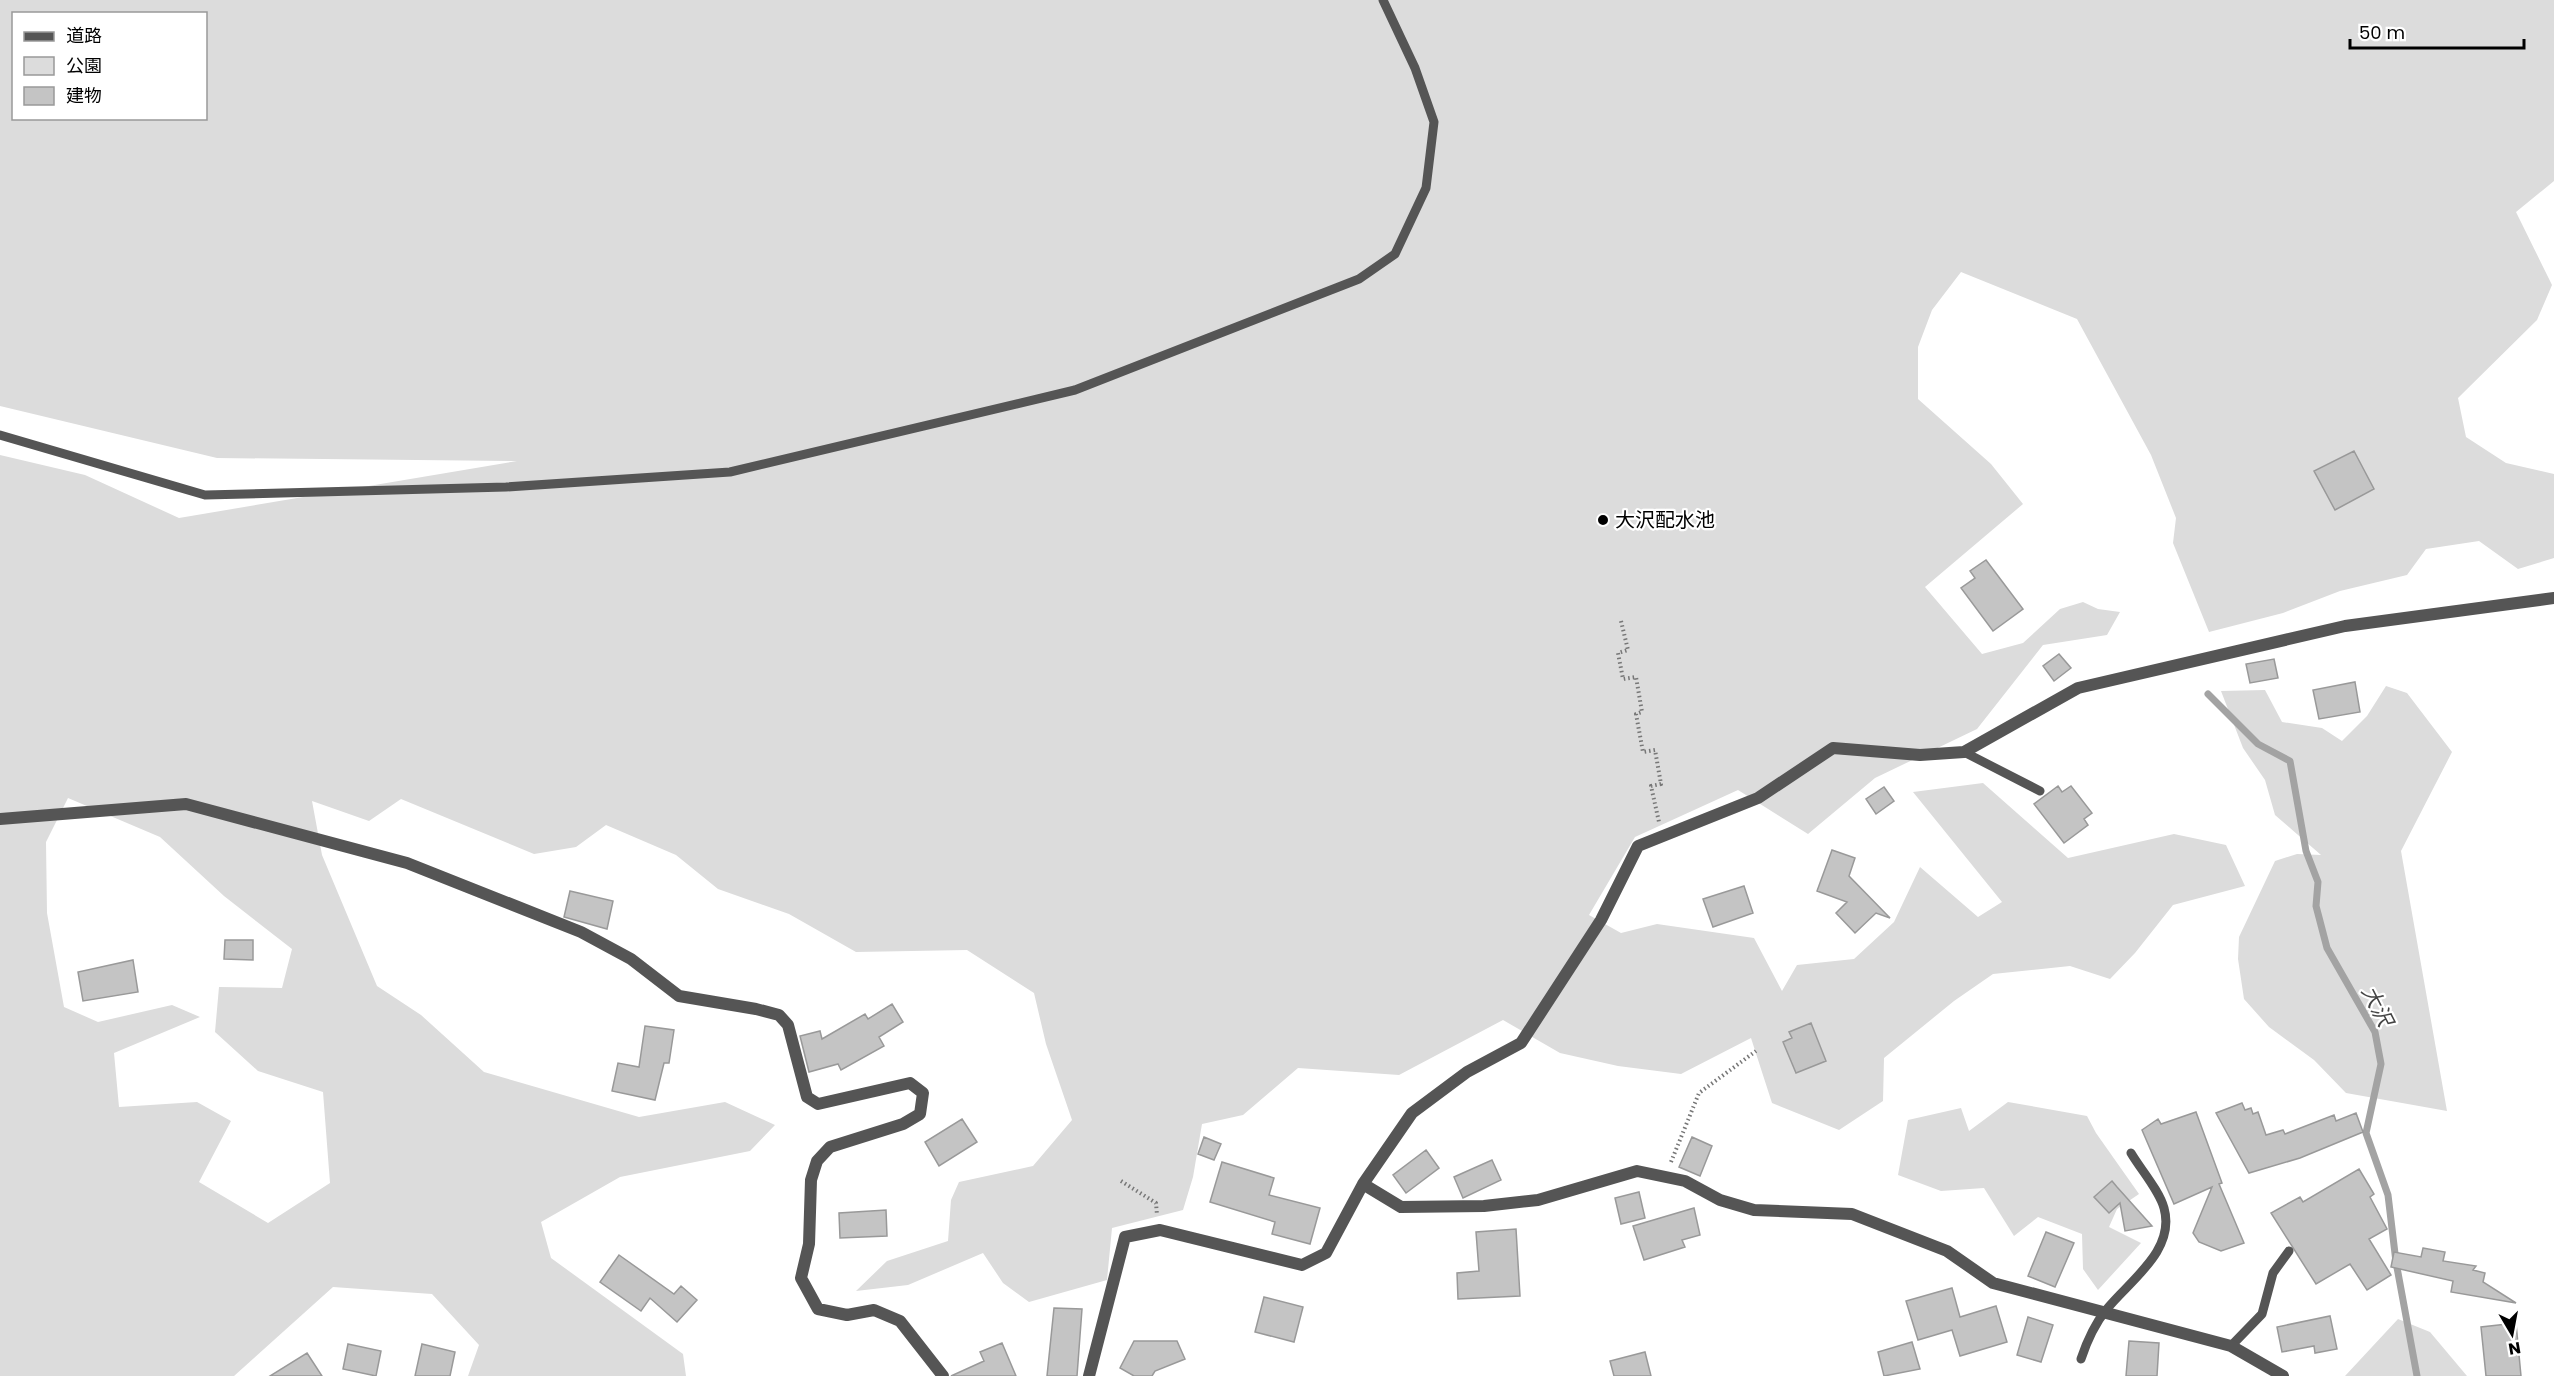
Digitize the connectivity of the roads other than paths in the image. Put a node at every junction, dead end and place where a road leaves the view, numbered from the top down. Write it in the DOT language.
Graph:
graph roads {
  1 [pos="1383,0"];
  2 [pos="0,435"];
  3 [pos="2554,598"];
  4 [pos="1964,752"];
  5 [pos="2040,791"];
  6 [pos="0,819"];
  7 [pos="2131,1153"];
  8 [pos="1363,1184"];
  9 [pos="2289,1251"];
  10 [pos="2105,1311"];
  11 [pos="2231,1346"];
  12 [pos="2081,1359"];
  13 [pos="943,1376"];
  14 [pos="1089,1376"];
  15 [pos="2283,1376"];
  1 -- 2 [label="lane"];
  3 -- 4 [label="street"];
  4 -- 5 [label="lane"];
  4 -- 8 [label="street"];
  6 -- 13 [label="street"];
  7 -- 10 [label="lane"];
  8 -- 10 [label="street"];
  8 -- 14 [label="street"];
  9 -- 11 [label="lane"];
  10 -- 11 [label="street"];
  10 -- 12 [label="lane"];
  11 -- 15 [label="street"];
}
